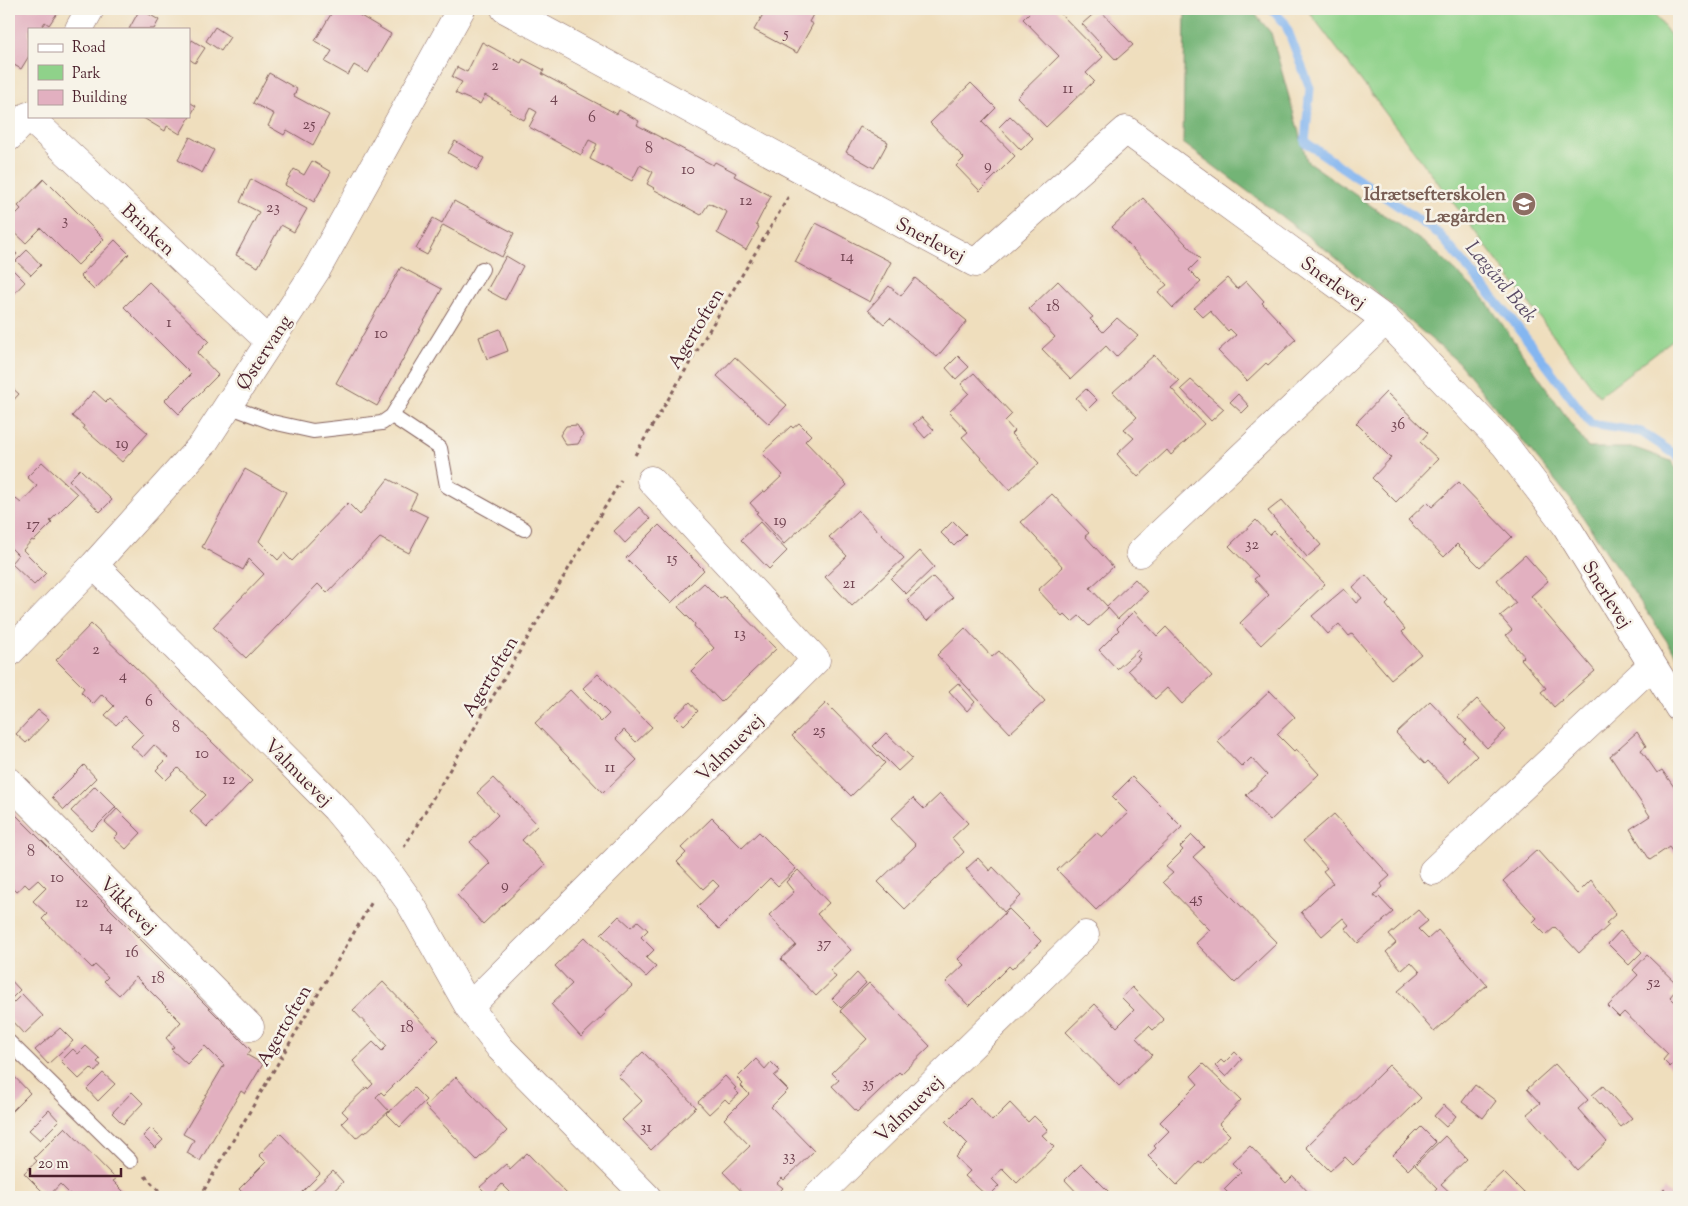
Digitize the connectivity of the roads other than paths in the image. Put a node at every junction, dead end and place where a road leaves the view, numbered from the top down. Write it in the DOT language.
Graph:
graph roads {
  1 [pos="90,9"];
  2 [pos="461,9"];
  3 [pos="505,9"];
  4 [pos="80,28"];
  5 [pos="28,116"];
  6 [pos="30,118"];
  7 [pos="9,137"];
  8 [pos="482,269"];
  9 [pos="1386,320"];
  10 [pos="270,342"];
  11 [pos="228,406"];
  12 [pos="392,416"];
  13 [pos="651,480"];
  14 [pos="524,529"];
  15 [pos="1140,553"];
  16 [pos="94,565"];
  17 [pos="9,653"];
  18 [pos="1652,665"];
  19 [pos="1679,708"];
  20 [pos="9,782"];
  21 [pos="1432,871"];
  22 [pos="1085,936"];
  23 [pos="469,1007"];
  24 [pos="250,1027"];
  25 [pos="9,1042"];
  26 [pos="130,1161"];
  27 [pos="647,1197"];
  28 [pos="817,1197"];
  1 -- 4 [label="street"];
  2 -- 10 [label="street, Østervang"];
  3 -- 9 [label="street, Snerlevej"];
  5 -- 7 [label="street"];
  6 -- 10 [label="street, Brinken"];
  8 -- 12 [label="lane"];
  9 -- 15 [label="street, Snerlevej"];
  9 -- 18 [label="street, Snerlevej"];
  10 -- 11 [label="street, Østervang"];
  11 -- 12 [label="lane"];
  11 -- 16 [label="street, Østervang"];
  12 -- 14 [label="lane"];
  13 -- 23 [label="street, Valmuevej"];
  16 -- 17 [label="street, Østervang"];
  16 -- 23 [label="street, Valmuevej"];
  18 -- 19 [label="street, Snerlevej"];
  18 -- 21 [label="street"];
  20 -- 24 [label="street, Vikkevej"];
  22 -- 28 [label="street, Valmuevej"];
  23 -- 27 [label="street, Valmuevej"];
  25 -- 26 [label="lane"];
}
